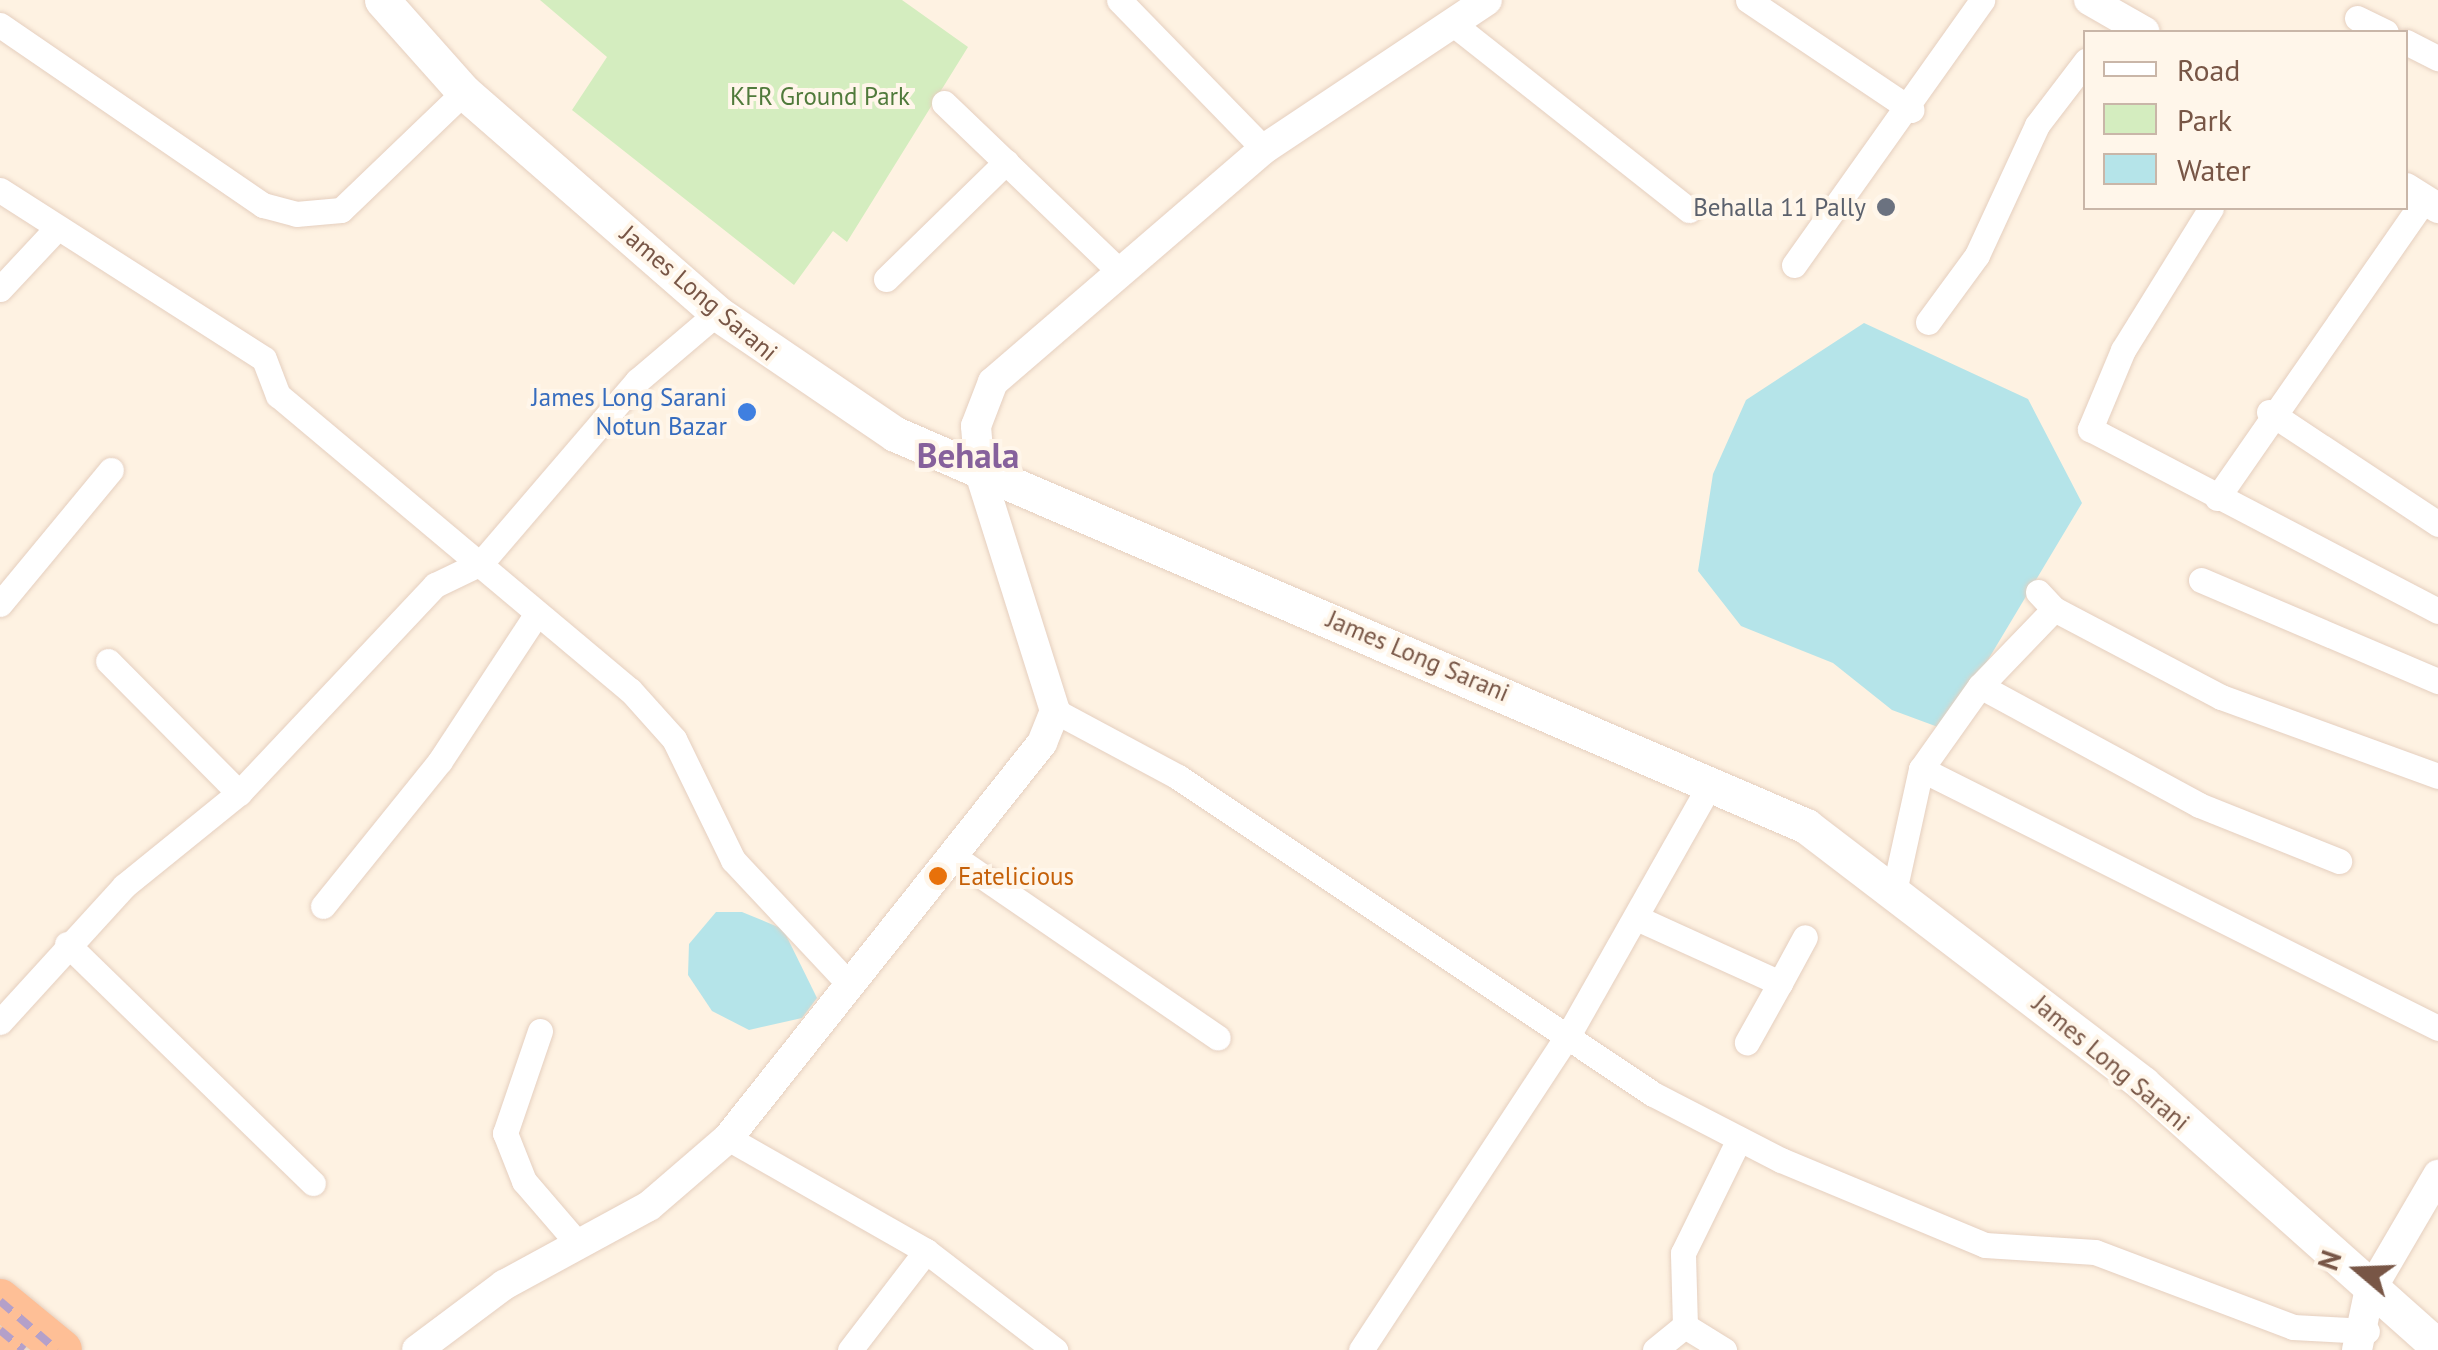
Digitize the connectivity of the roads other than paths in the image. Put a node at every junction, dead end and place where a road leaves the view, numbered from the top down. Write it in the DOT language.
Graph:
graph roads {
  1 [pos="382,0"];
  2 [pos="1119,0"];
  3 [pos="1486,0"];
  4 [pos="1748,0"];
  5 [pos="1982,0"];
  6 [pos="2089,0"];
  7 [pos="2358,18"];
  8 [pos="1452,23"];
  9 [pos="0,25"];
  10 [pos="2124,28"];
  11 [pos="2382,30"];
  12 [pos="2408,43"];
  13 [pos="2438,58"];
  14 [pos="2083,65"];
  15 [pos="464,92"];
  16 [pos="944,103"];
  17 [pos="1912,110"];
  18 [pos="1264,149"];
  19 [pos="1006,162"];
  20 [pos="0,190"];
  21 [pos="2423,199"];
  22 [pos="1689,210"];
  23 [pos="2210,210"];
  24 [pos="57,228"];
  25 [pos="1794,265"];
  26 [pos="1120,272"];
  27 [pos="886,279"];
  28 [pos="0,289"];
  29 [pos="717,312"];
  30 [pos="1928,322"];
  31 [pos="2269,412"];
  32 [pos="112,470"];
  33 [pos="980,474"];
  34 [pos="2218,498"];
  35 [pos="2438,524"];
  36 [pos="481,563"];
  37 [pos="2202,580"];
  38 [pos="0,604"];
  39 [pos="2438,611"];
  40 [pos="534,618"];
  41 [pos="108,661"];
  42 [pos="2438,681"];
  43 [pos="1980,686"];
  44 [pos="1054,711"];
  45 [pos="1922,769"];
  46 [pos="2438,776"];
  47 [pos="1712,782"];
  48 [pos="239,793"];
  49 [pos="957,859"];
  50 [pos="2339,861"];
  51 [pos="1895,887"];
  52 [pos="323,906"];
  53 [pos="1639,919"];
  54 [pos="1804,937"];
  55 [pos="67,944"];
  56 [pos="1780,983"];
  57 [pos="848,984"];
  58 [pos="0,1022"];
  59 [pos="2438,1028"];
  60 [pos="540,1031"];
  61 [pos="1570,1032"];
  62 [pos="1218,1038"];
  63 [pos="1747,1042"];
  64 [pos="728,1138"];
  65 [pos="1739,1138"];
  66 [pos="2438,1175"];
  67 [pos="313,1183"];
  68 [pos="579,1245"];
  69 [pos="926,1251"];
  70 [pos="2369,1292"];
  71 [pos="0,1300"];
  72 [pos="1686,1326"];
  73 [pos="2362,1340"];
  74 [pos="2438,1347"];
  75 [pos="62,1350"];
  76 [pos="417,1350"];
  77 [pos="850,1350"];
  78 [pos="1055,1350"];
  79 [pos="1361,1350"];
  80 [pos="1655,1350"];
  81 [pos="1724,1350"];
  1 -- 15 [label="main road, James Long Sarani"];
  2 -- 18 [label="street"];
  3 -- 8 [label="street"];
  4 -- 17 [label="street"];
  5 -- 17 [label="street"];
  6 -- 10 [label="street"];
  7 -- 11 [label="street"];
  8 -- 18 [label="street"];
  8 -- 22 [label="street"];
  9 -- 15 [label="street"];
  12 -- 13 [label="street"];
  14 -- 30 [label="street"];
  15 -- 29 [label="main road, James Long Sarani"];
  16 -- 19 [label="street"];
  17 -- 25 [label="street"];
  18 -- 26 [label="street"];
  19 -- 26 [label="street"];
  19 -- 27 [label="street"];
  20 -- 24 [label="street"];
  21 -- 31 [label="street"];
  23 -- 34 [label="street"];
  24 -- 28 [label="street"];
  24 -- 36 [label="street"];
  26 -- 33 [label="street"];
  29 -- 33 [label="main road, James Long Sarani"];
  29 -- 36 [label="street"];
  31 -- 34 [label="street"];
  31 -- 35 [label="street"];
  32 -- 38 [label="street"];
  33 -- 44 [label="street"];
  33 -- 47 [label="main road, James Long Sarani"];
  34 -- 39 [label="street"];
  36 -- 40 [label="street"];
  36 -- 48 [label="street"];
  37 -- 42 [label="street"];
  40 -- 52 [label="street"];
  40 -- 57 [label="street"];
  41 -- 48 [label="street"];
  43 -- 45 [label="street"];
  43 -- 46 [label="street"];
  43 -- 50 [label="street"];
  44 -- 49 [label="street"];
  44 -- 61 [label="street"];
  45 -- 51 [label="street"];
  45 -- 59 [label="street"];
  47 -- 51 [label="main road, James Long Sarani"];
  47 -- 53 [label="street"];
  48 -- 55 [label="street"];
  49 -- 57 [label="street"];
  49 -- 62 [label="street"];
  51 -- 70 [label="main road, James Long Sarani"];
  53 -- 56 [label="street"];
  53 -- 61 [label="street"];
  54 -- 56 [label="street"];
  55 -- 58 [label="street"];
  55 -- 67 [label="street"];
  56 -- 63 [label="street"];
  57 -- 64 [label="street"];
  60 -- 68 [label="street"];
  61 -- 65 [label="street"];
  61 -- 79 [label="street"];
  64 -- 68 [label="street"];
  64 -- 69 [label="street"];
  65 -- 72 [label="street"];
  65 -- 73 [label="street"];
  66 -- 70 [label="street"];
  68 -- 76 [label="street"];
  69 -- 77 [label="street"];
  69 -- 78 [label="street"];
  70 -- 73 [label="street"];
  70 -- 74 [label="main road, James Long Sarani"];
  71 -- 75 [label="highway"];
  72 -- 80 [label="street"];
  72 -- 81 [label="street"];
}
